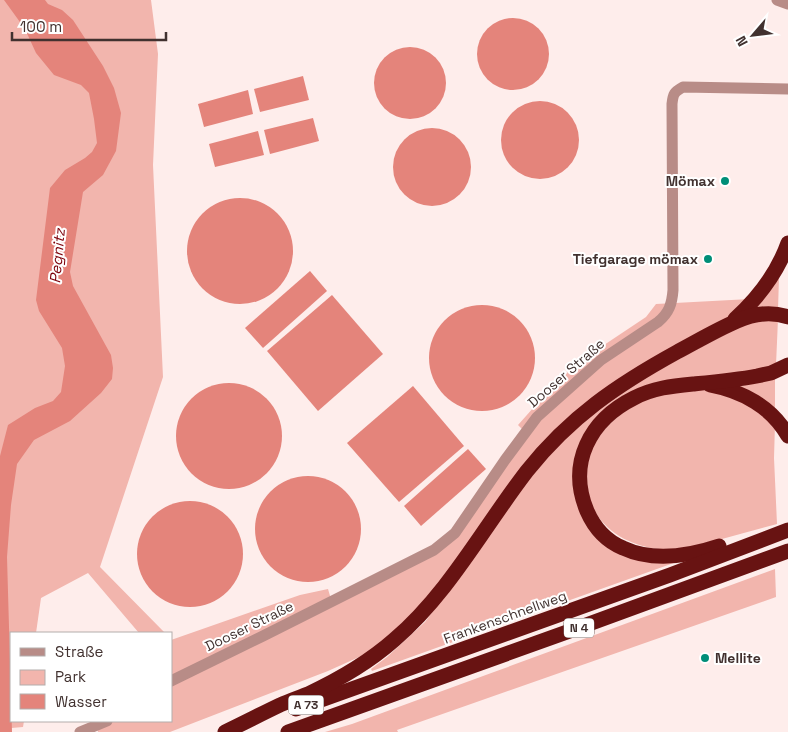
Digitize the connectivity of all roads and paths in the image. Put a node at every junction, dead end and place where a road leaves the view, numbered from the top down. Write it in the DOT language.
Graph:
graph roads {
  1 [pos="777,0"];
  2 [pos="788,4"];
  3 [pos="788,89"];
  4 [pos="788,243"];
  5 [pos="788,317"];
  6 [pos="730,324"];
  7 [pos="788,365"];
  8 [pos="691,384"];
  9 [pos="788,436"];
  10 [pos="788,530"];
  11 [pos="760,541"];
  12 [pos="788,551"];
  13 [pos="381,678"];
  14 [pos="172,681"];
  15 [pos="388,696"];
  16 [pos="105,722"];
  17 [pos="80,732"];
  18 [pos="226,732"];
  19 [pos="232,732"];
  20 [pos="288,732"];
  1 -- 2 [label="street"];
  3 -- 14 [label="street, Dooser Straße"];
  4 -- 6 [label="highway"];
  5 -- 6 [label="highway"];
  6 -- 18 [label="highway"];
  7 -- 8 [label="highway"];
  8 -- 9 [label="highway"];
  8 -- 11 [label="highway"];
  10 -- 11 [label="highway, Frankenschnellweg / N 4"];
  11 -- 13 [label="highway, Frankenschnellweg / N 4"];
  12 -- 15 [label="highway, N 4"];
  13 -- 19 [label="highway, Frankenschnellweg / A 73"];
  15 -- 20 [label="highway, A 73"];
  16 -- 17 [label="street"];
}
